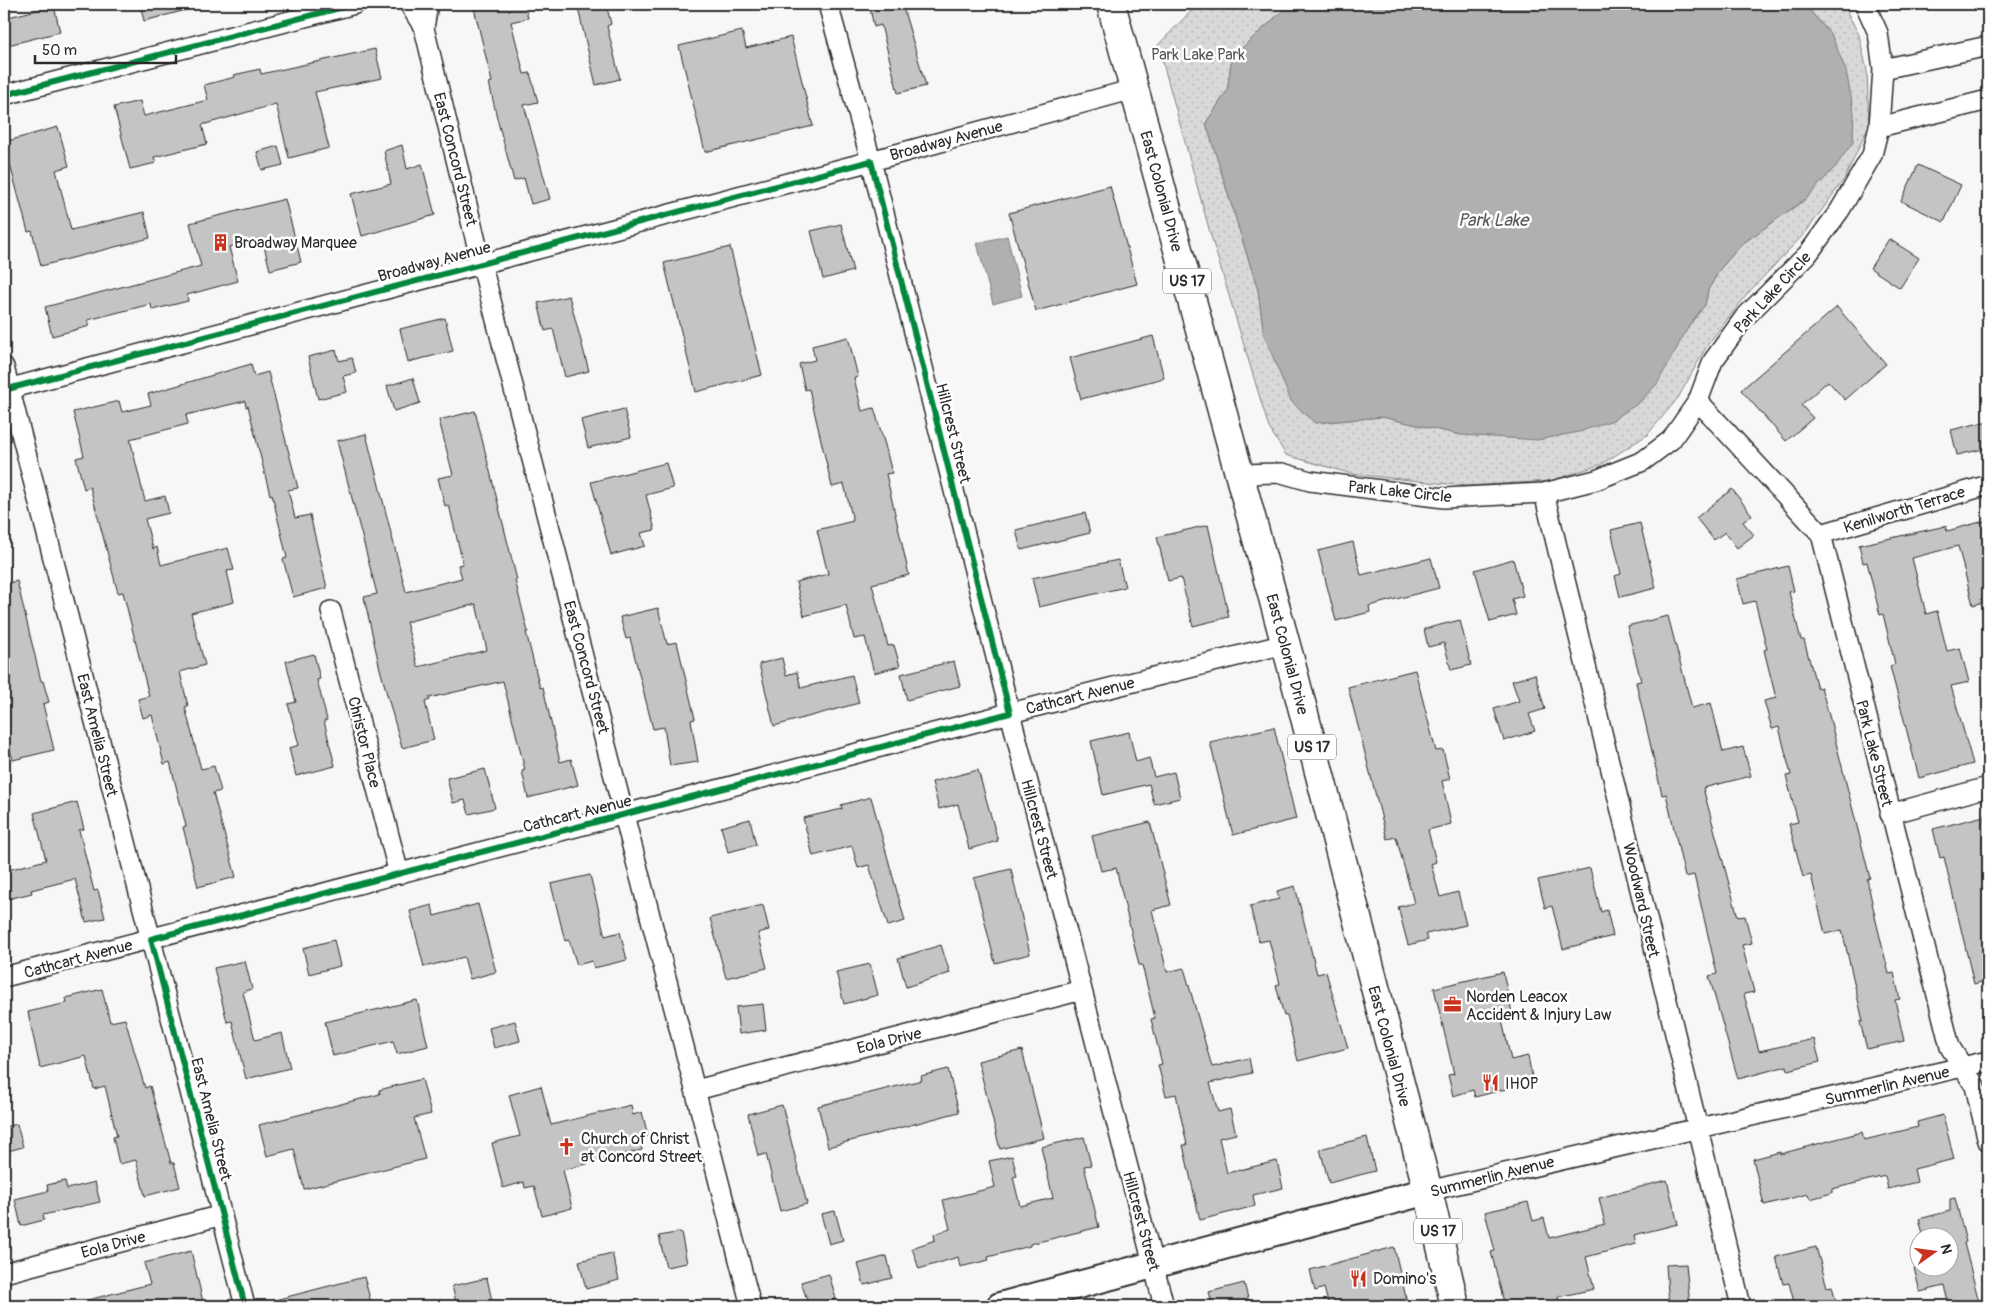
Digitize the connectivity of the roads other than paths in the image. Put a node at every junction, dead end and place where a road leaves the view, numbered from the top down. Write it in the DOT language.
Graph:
graph roads {
  1 [pos="355,4"];
  2 [pos="413,4"];
  3 [pos="828,4"];
  4 [pos="1111,4"];
  5 [pos="1865,4"];
  6 [pos="1988,46"];
  7 [pos="1883,70"];
  8 [pos="1134,89"];
  9 [pos="4,95"];
  10 [pos="1988,100"];
  11 [pos="1879,127"];
  12 [pos="871,161"];
  13 [pos="481,262"];
  14 [pos="4,367"];
  15 [pos="6,389"];
  16 [pos="1698,401"];
  17 [pos="1240,474"];
  18 [pos="1988,485"];
  19 [pos="1544,493"];
  20 [pos="1821,534"];
  21 [pos="331,611"];
  22 [pos="1286,644"];
  23 [pos="1010,713"];
  24 [pos="1988,786"];
  25 [pos="1890,814"];
  26 [pos="625,815"];
  27 [pos="399,874"];
  28 [pos="151,939"];
  29 [pos="4,978"];
  30 [pos="1082,990"];
  31 [pos="1988,1061"];
  32 [pos="1963,1068"];
  33 [pos="696,1090"];
  34 [pos="1696,1129"];
  35 [pos="1988,1141"];
  36 [pos="1428,1192"];
  37 [pos="222,1215"];
  38 [pos="1153,1265"];
  39 [pos="4,1273"];
  40 [pos="245,1306"];
  41 [pos="751,1306"];
  42 [pos="1000,1306"];
  43 [pos="1164,1306"];
  44 [pos="1455,1306"];
  45 [pos="1741,1306"];
  1 -- 9 [label="street"];
  2 -- 13 [label="street, East Concord Street"];
  3 -- 12 [label="street, Hillcrest Street"];
  4 -- 8 [label="highway, East Colonial Drive / US 17"];
  5 -- 7 [label="street, Park Lake Circle"];
  6 -- 7 [label="street"];
  7 -- 11 [label="street, Park Lake Circle"];
  8 -- 12 [label="street, Broadway Avenue"];
  8 -- 17 [label="highway, East Colonial Drive / US 17"];
  10 -- 11 [label="street"];
  11 -- 16 [label="street, Park Lake Circle"];
  12 -- 13 [label="street, Broadway Avenue"];
  12 -- 23 [label="street, Hillcrest Street"];
  13 -- 15 [label="street, Broadway Avenue"];
  13 -- 26 [label="street, East Concord Street"];
  14 -- 15 [label="street, East Amelia Street"];
  15 -- 28 [label="street, East Amelia Street"];
  16 -- 19 [label="street, Park Lake Circle"];
  16 -- 20 [label="street, Park Lake Street"];
  17 -- 19 [label="street, Park Lake Circle"];
  17 -- 22 [label="highway, East Colonial Drive / US 17"];
  18 -- 20 [label="street, Kenilworth Terrace"];
  19 -- 34 [label="street, Woodward Street"];
  20 -- 25 [label="street, Park Lake Street"];
  21 -- 27 [label="street, Christor Place"];
  22 -- 23 [label="street, Cathcart Avenue"];
  22 -- 36 [label="highway, East Colonial Drive / US 17"];
  23 -- 26 [label="street, Cathcart Avenue"];
  23 -- 30 [label="street, Hillcrest Street"];
  24 -- 25 [label="street"];
  25 -- 32 [label="street, Park Lake Street"];
  26 -- 27 [label="street, Cathcart Avenue"];
  26 -- 33 [label="street, East Concord Street"];
  27 -- 28 [label="street, Cathcart Avenue"];
  28 -- 29 [label="street, Cathcart Avenue"];
  28 -- 37 [label="street, East Amelia Street"];
  30 -- 33 [label="street, Eola Drive"];
  30 -- 38 [label="street, Hillcrest Street"];
  31 -- 32 [label="street, Summerlin Avenue"];
  32 -- 34 [label="street, Summerlin Avenue"];
  32 -- 35 [label="street, Park Lake Street"];
  33 -- 41 [label="street, East Concord Street"];
  34 -- 36 [label="street, Summerlin Avenue"];
  34 -- 45 [label="street, Woodward Street"];
  36 -- 38 [label="street, Summerlin Avenue"];
  36 -- 44 [label="highway, East Colonial Drive / US 17"];
  37 -- 39 [label="street, Eola Drive"];
  37 -- 40 [label="street, East Amelia Street"];
  38 -- 42 [label="street, Summerlin Avenue"];
  38 -- 43 [label="street, Hillcrest Street"];
}
